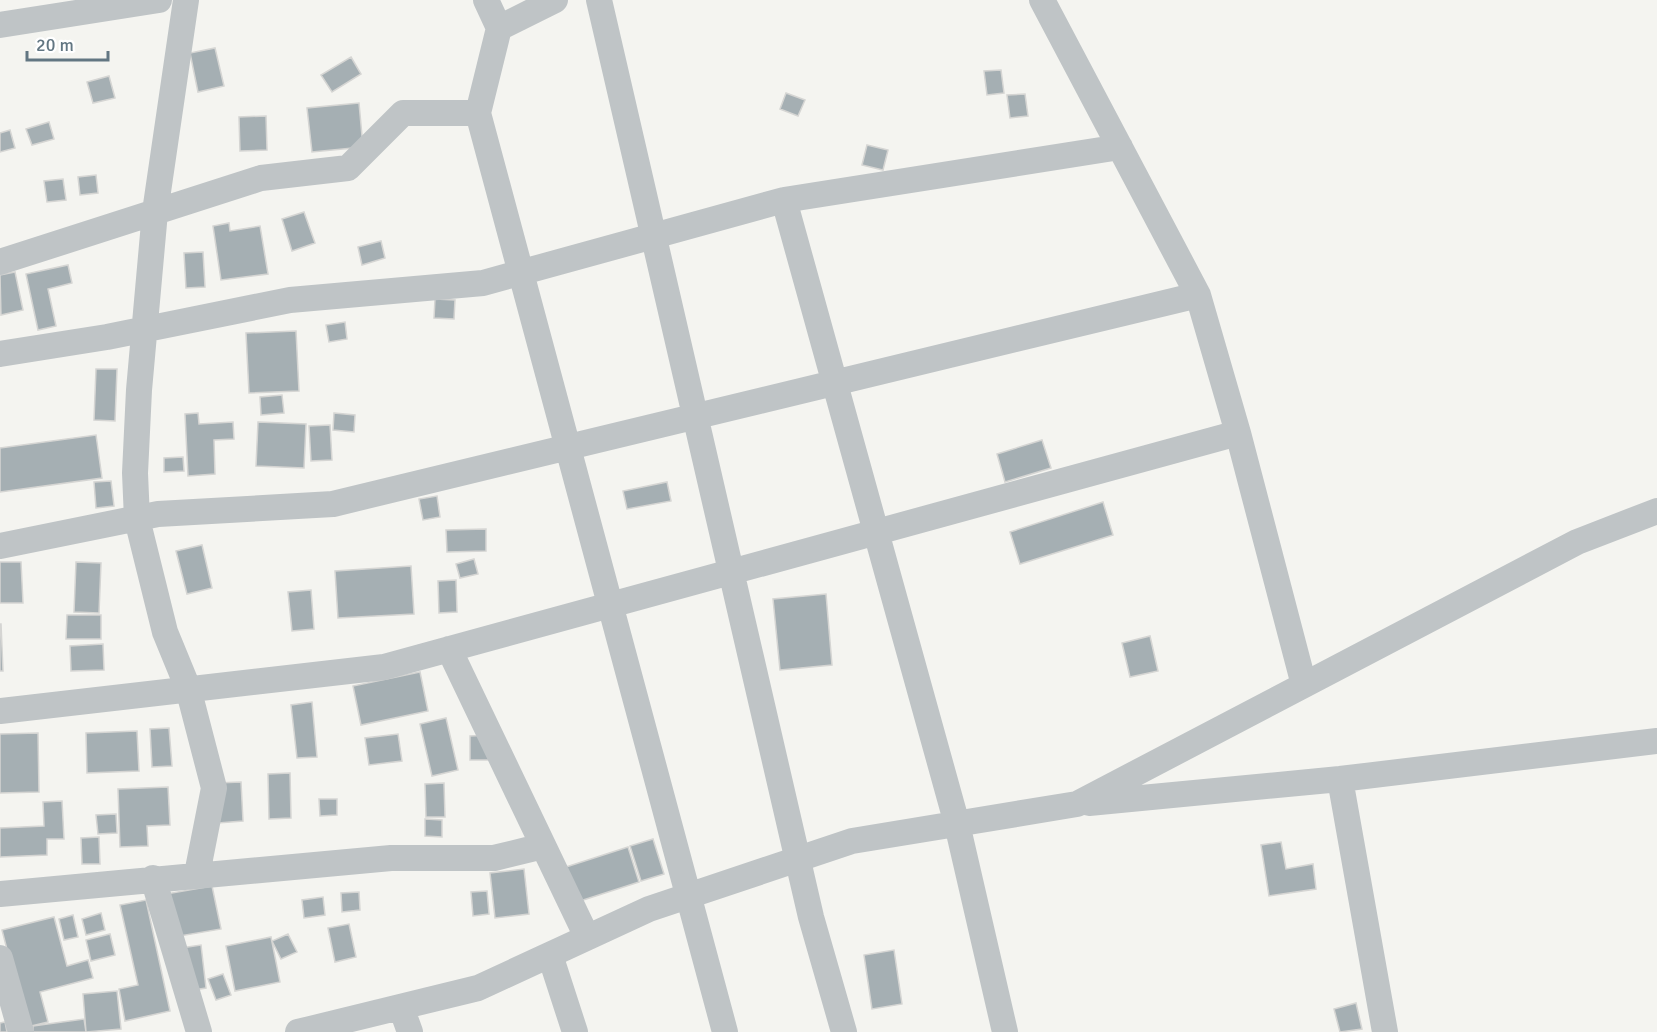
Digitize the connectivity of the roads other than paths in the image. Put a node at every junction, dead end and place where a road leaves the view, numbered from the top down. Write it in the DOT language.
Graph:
graph roads {
  1 [pos="159,0"];
  2 [pos="186,0"];
  3 [pos="480,0"];
  4 [pos="486,0"];
  5 [pos="555,0"];
  6 [pos="599,0"];
  7 [pos="1042,0"];
  8 [pos="0,24"];
  9 [pos="499,28"];
  10 [pos="478,113"];
  11 [pos="1120,147"];
  12 [pos="784,200"];
  13 [pos="155,212"];
  14 [pos="652,236"];
  15 [pos="0,261"];
  16 [pos="520,272"];
  17 [pos="1198,295"];
  18 [pos="145,329"];
  19 [pos="0,354"];
  20 [pos="835,383"];
  21 [pos="695,417"];
  22 [pos="1238,433"];
  23 [pos="567,448"];
  24 [pos="1657,511"];
  25 [pos="136,519"];
  26 [pos="876,532"];
  27 [pos="0,546"];
  28 [pos="731,572"];
  29 [pos="610,605"];
  30 [pos="449,649"];
  31 [pos="1304,685"];
  32 [pos="188,688"];
  33 [pos="0,711"];
  34 [pos="1657,741"];
  35 [pos="1340,779"];
  36 [pos="1077,804"];
  37 [pos="957,824"];
  38 [pos="543,846"];
  39 [pos="798,859"];
  40 [pos="197,874"];
  41 [pos="153,878"];
  42 [pos="0,894"];
  43 [pos="688,896"];
  44 [pos="587,938"];
  45 [pos="550,955"];
  46 [pos="0,958"];
  47 [pos="401,1007"];
  48 [pos="347,1026"];
  49 [pos="21,1032"];
  50 [pos="199,1032"];
  51 [pos="298,1032"];
  52 [pos="410,1032"];
  53 [pos="575,1032"];
  54 [pos="725,1032"];
  55 [pos="844,1032"];
  56 [pos="1005,1032"];
  57 [pos="1385,1032"];
  1 -- 8 [label="street"];
  2 -- 13 [label="street"];
  3 -- 9 [label="street"];
  4 -- 9 [label="street"];
  5 -- 9 [label="street"];
  6 -- 14 [label="street"];
  7 -- 11 [label="street"];
  9 -- 10 [label="street"];
  10 -- 13 [label="street"];
  10 -- 16 [label="street"];
  11 -- 12 [label="street"];
  11 -- 17 [label="street"];
  12 -- 14 [label="street"];
  12 -- 20 [label="street"];
  13 -- 15 [label="street"];
  13 -- 18 [label="street"];
  14 -- 16 [label="street"];
  14 -- 21 [label="street"];
  16 -- 18 [label="street"];
  16 -- 23 [label="street"];
  17 -- 20 [label="street"];
  17 -- 22 [label="street"];
  18 -- 19 [label="street"];
  18 -- 25 [label="street"];
  20 -- 21 [label="street"];
  20 -- 26 [label="street"];
  21 -- 23 [label="street"];
  21 -- 28 [label="street"];
  22 -- 26 [label="street"];
  22 -- 31 [label="street"];
  23 -- 25 [label="street"];
  23 -- 29 [label="street"];
  24 -- 31 [label="street"];
  25 -- 27 [label="street"];
  25 -- 32 [label="street"];
  26 -- 28 [label="street"];
  26 -- 37 [label="street"];
  28 -- 29 [label="street"];
  28 -- 39 [label="street"];
  29 -- 30 [label="street"];
  29 -- 43 [label="street"];
  30 -- 32 [label="street"];
  30 -- 38 [label="street"];
  31 -- 36 [label="street"];
  32 -- 33 [label="street"];
  32 -- 40 [label="street"];
  34 -- 35 [label="street"];
  35 -- 36 [label="street"];
  35 -- 57 [label="street"];
  36 -- 37 [label="street"];
  37 -- 39 [label="street"];
  37 -- 56 [label="street"];
  38 -- 40 [label="street"];
  38 -- 44 [label="street"];
  39 -- 43 [label="street"];
  39 -- 55 [label="street"];
  40 -- 41 [label="street"];
  41 -- 42 [label="street"];
  41 -- 50 [label="street"];
  43 -- 44 [label="street"];
  43 -- 54 [label="street"];
  44 -- 45 [label="street"];
  45 -- 47 [label="street"];
  45 -- 53 [label="street"];
  46 -- 49 [label="street"];
  47 -- 48 [label="street"];
  47 -- 52 [label="street"];
  48 -- 51 [label="street"];
}
